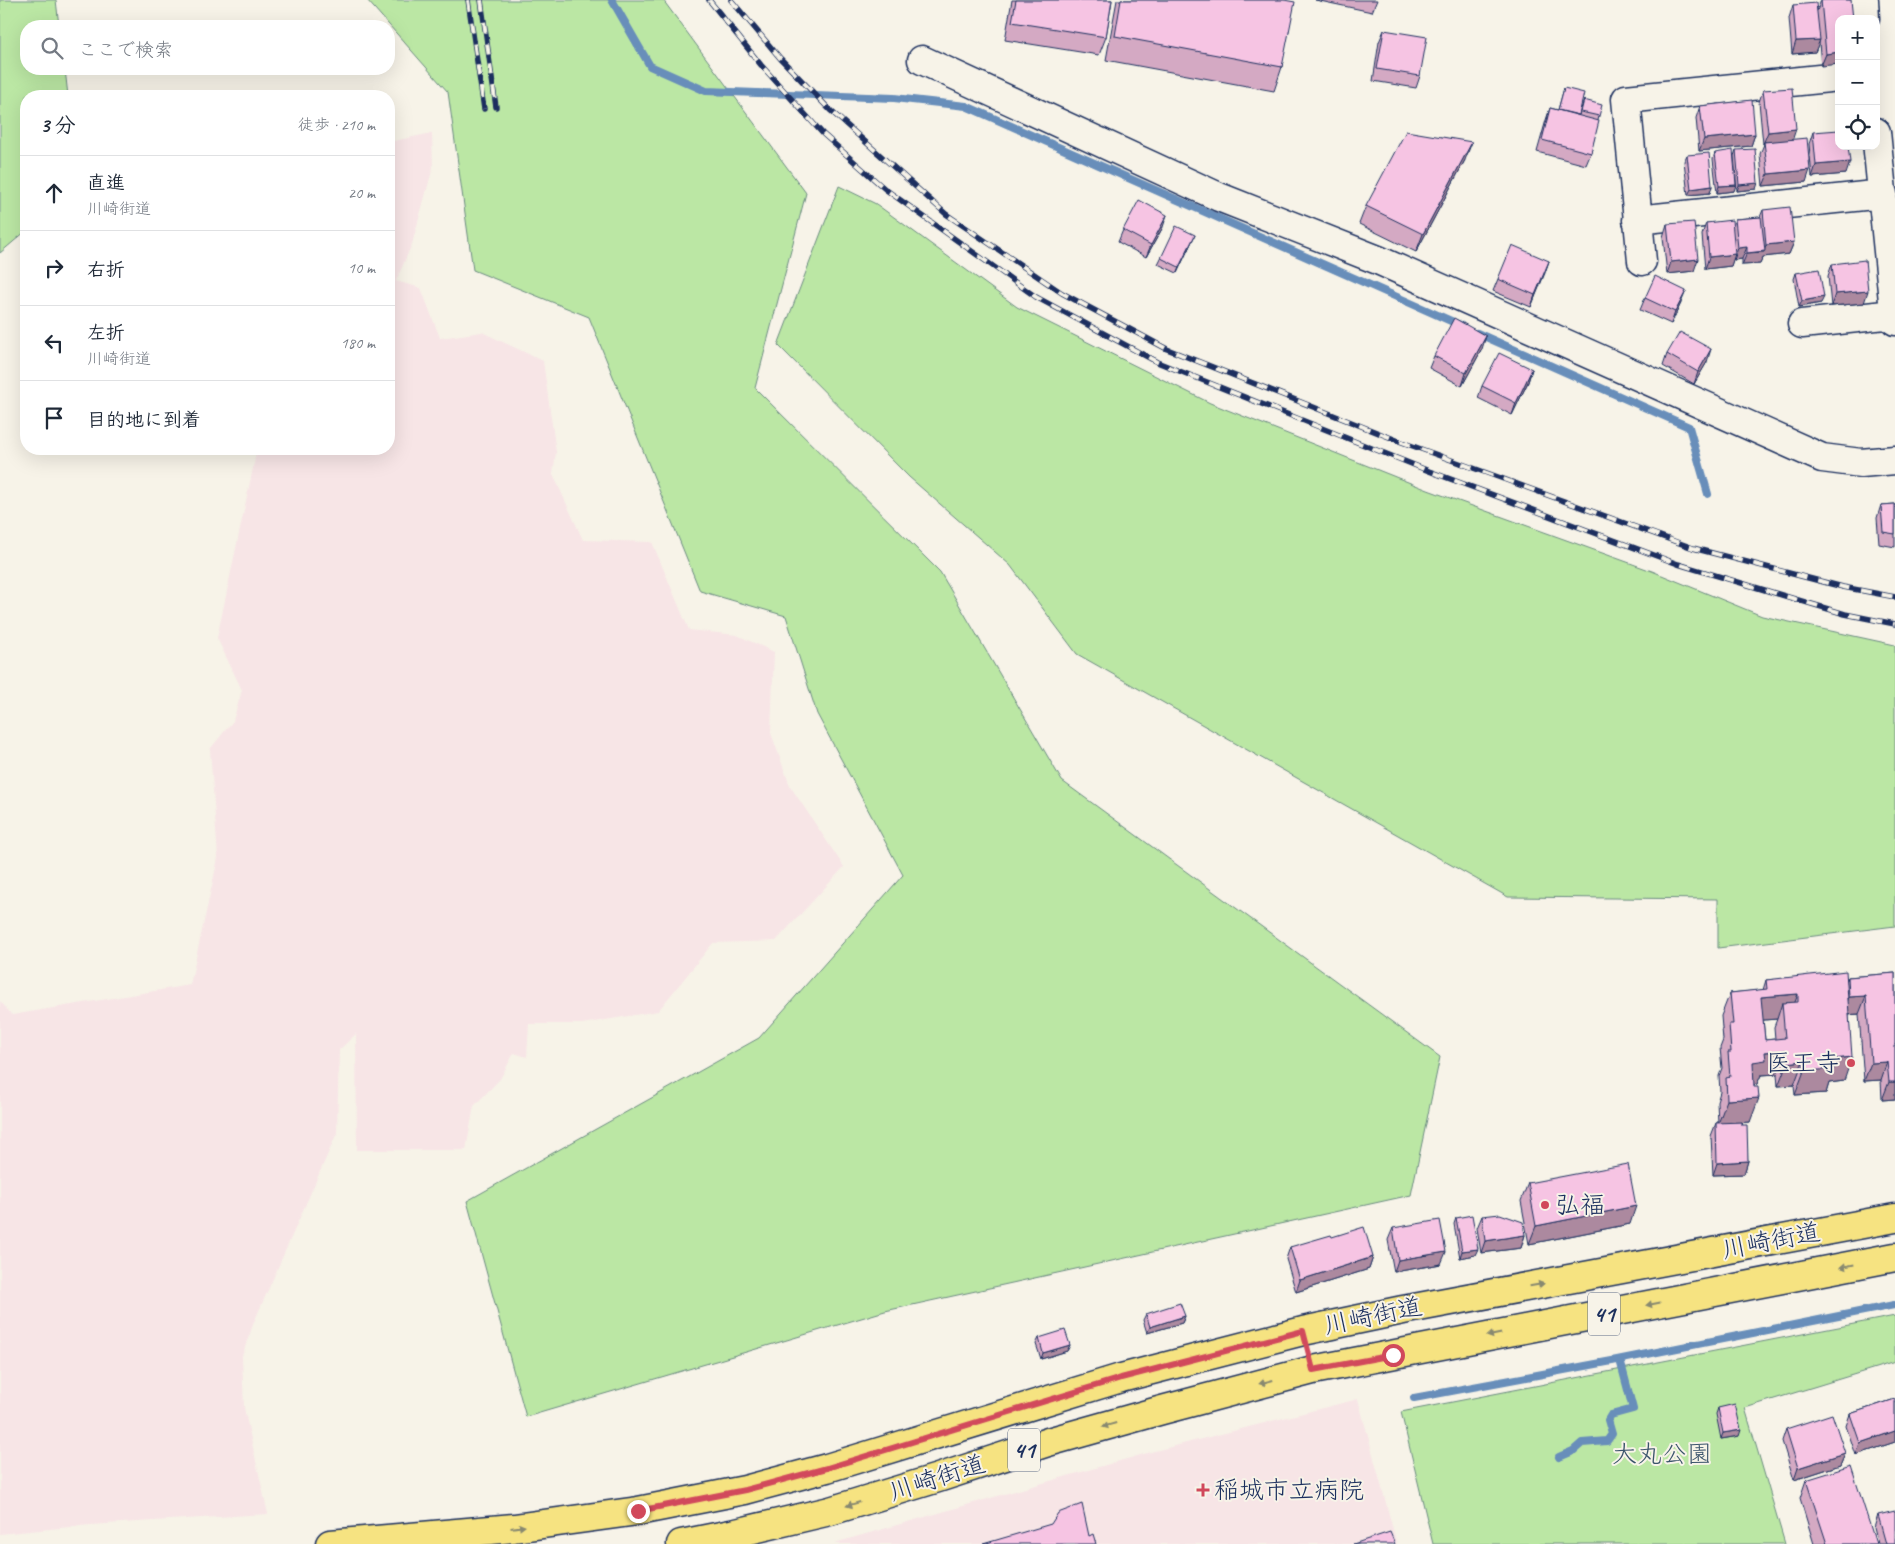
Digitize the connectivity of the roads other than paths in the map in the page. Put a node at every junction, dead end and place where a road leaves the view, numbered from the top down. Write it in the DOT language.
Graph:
graph roads {
  1 [pos="1864,0"];
  2 [pos="1865,15"];
  3 [pos="922,60"];
  4 [pos="1835,77"];
  5 [pos="1878,150"];
  6 [pos="1882,194"];
  7 [pos="1637,220"];
  8 [pos="1642,261"];
  9 [pos="1895,317"];
  10 [pos="1802,324"];
  11 [pos="1895,460"];
  12 [pos="1895,1218"];
  13 [pos="1895,1257"];
  14 [pos="1681,1258"];
  15 [pos="1688,1297"];
  16 [pos="1303,1331"];
  17 [pos="1313,1370"];
  18 [pos="330,1544"];
  19 [pos="681,1544"];
  1 -- 2 [label="street"];
  3 -- 11 [label="street"];
  4 -- 7 [label="street"];
  5 -- 6 [label="street"];
  6 -- 7 [label="street"];
  6 -- 9 [label="street"];
  7 -- 8 [label="street"];
  9 -- 10 [label="street"];
  12 -- 14 [label="main road, 川崎街道 / 41"];
  13 -- 15 [label="main road, 川崎街道 / 41, one-way"];
  14 -- 15 [label="main road"];
  16 -- 14 [label="main road, 川崎街道 / 41, one-way"];
  15 -- 17 [label="main road, 川崎街道 / 41, one-way"];
  16 -- 17 [label="main road"];
  18 -- 16 [label="main road, 川崎街道 / 41, one-way"];
  17 -- 19 [label="main road, 川崎街道 / 41, one-way"];
}
